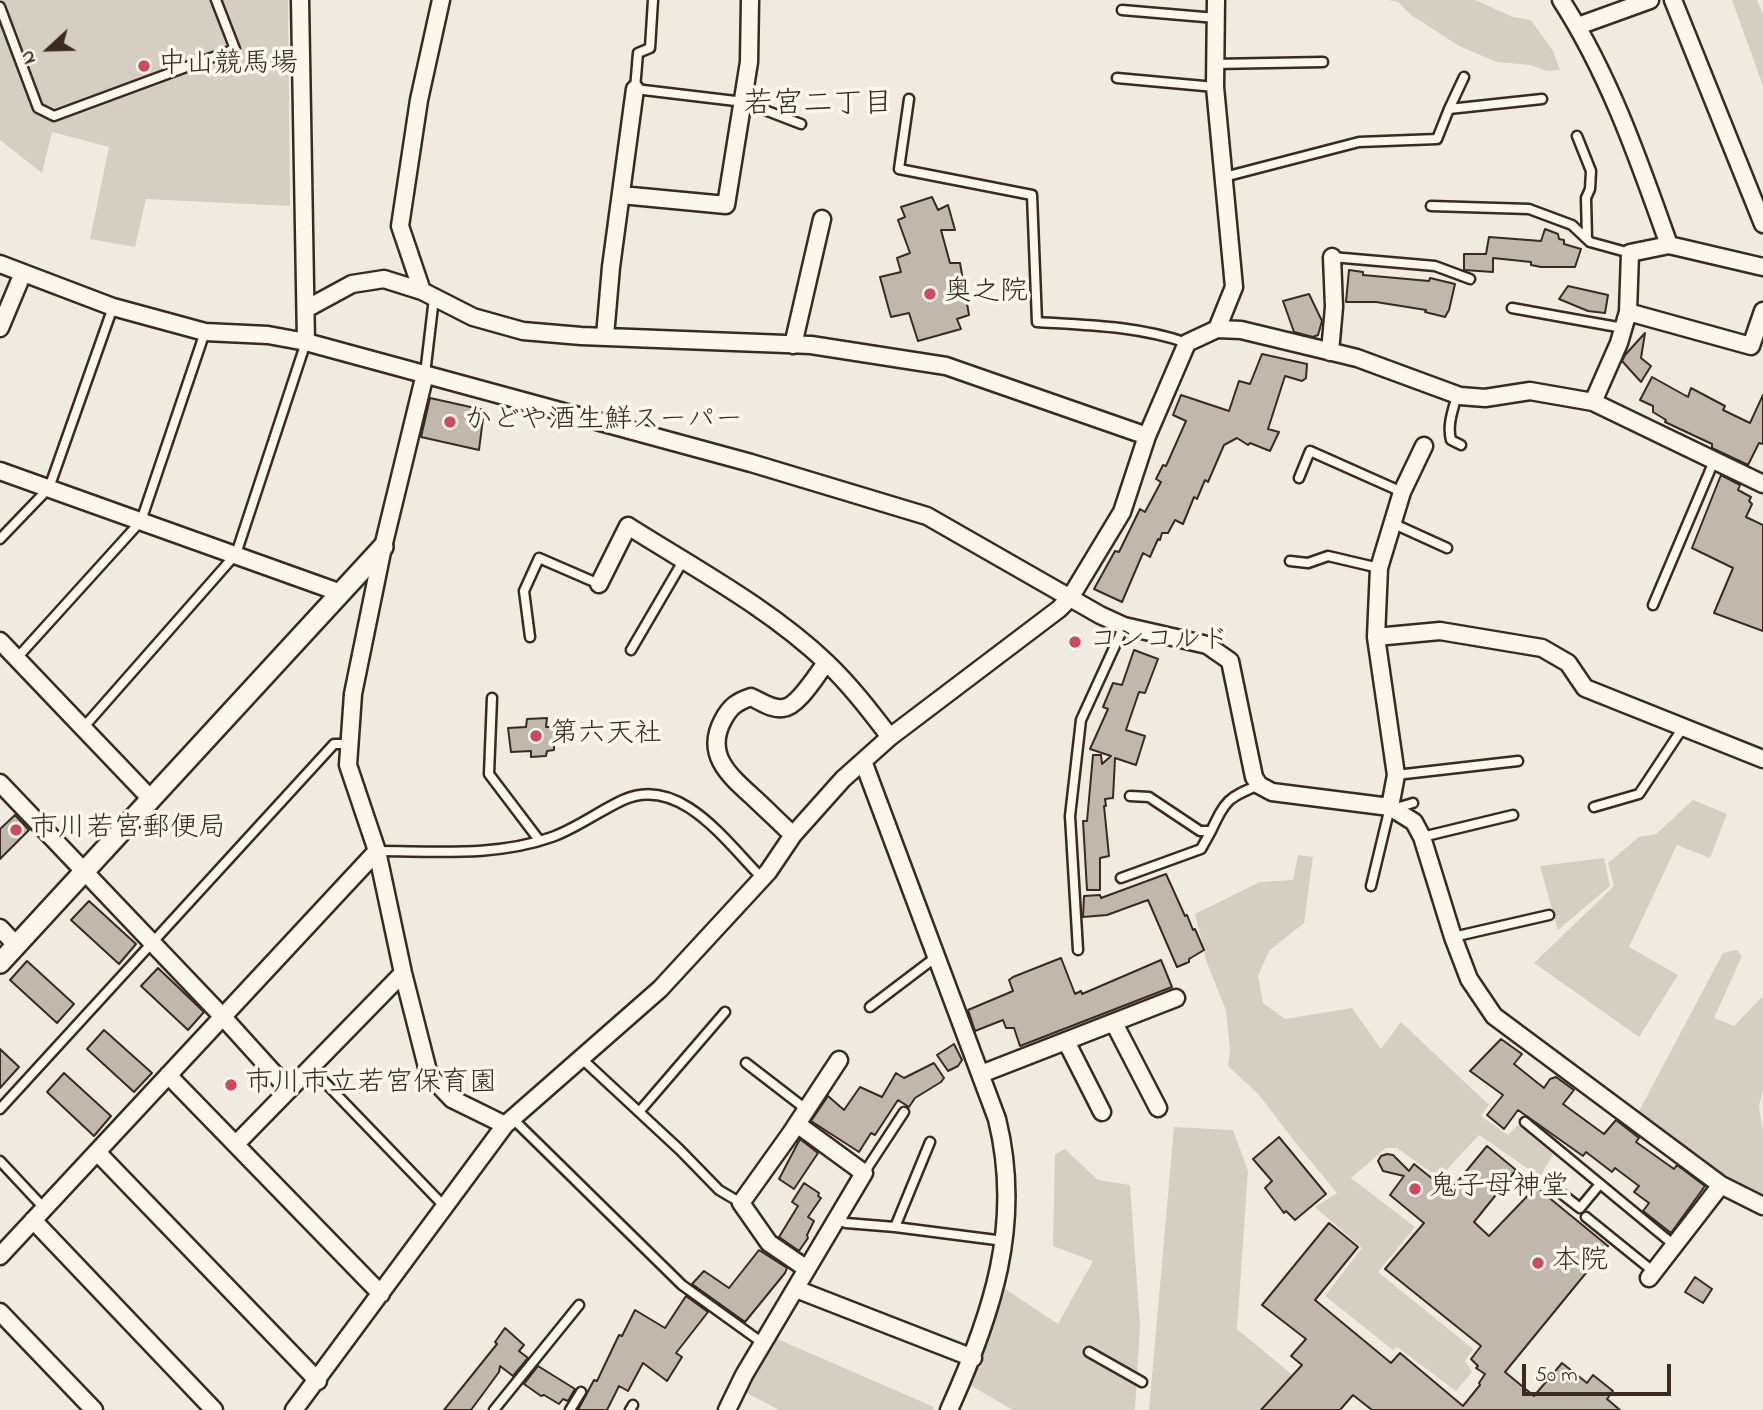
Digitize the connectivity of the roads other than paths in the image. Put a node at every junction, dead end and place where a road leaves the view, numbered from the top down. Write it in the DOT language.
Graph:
graph roads {
  1 [pos="216,0"];
  2 [pos="300,0"];
  3 [pos="441,0"];
  4 [pos="653,0"];
  5 [pos="750,0"];
  6 [pos="1216,0"];
  7 [pos="1561,0"];
  8 [pos="1650,0"];
  9 [pos="1672,0"];
  10 [pos="0,8"];
  11 [pos="1122,10"];
  12 [pos="1216,18"];
  13 [pos="1578,26"];
  14 [pos="1323,62"];
  15 [pos="1214,64"];
  16 [pos="1464,77"];
  17 [pos="1116,78"];
  18 [pos="1215,87"];
  19 [pos="635,89"];
  20 [pos="909,99"];
  21 [pos="1542,99"];
  22 [pos="744,102"];
  23 [pos="1449,109"];
  24 [pos="800,124"];
  25 [pos="1577,136"];
  26 [pos="1224,177"];
  27 [pos="621,195"];
  28 [pos="1430,206"];
  29 [pos="822,219"];
  30 [pos="1763,224"];
  31 [pos="1587,239"];
  32 [pos="1669,245"];
  33 [pos="1630,253"];
  34 [pos="1332,257"];
  35 [pos="0,264"];
  36 [pos="1763,267"];
  37 [pos="23,273"];
  38 [pos="1470,279"];
  39 [pos="428,295"];
  40 [pos="113,307"];
  41 [pos="1512,308"];
  42 [pos="306,309"];
  43 [pos="1763,311"];
  44 [pos="1628,312"];
  45 [pos="0,328"];
  46 [pos="1623,328"];
  47 [pos="1217,329"];
  48 [pos="205,332"];
  49 [pos="605,336"];
  50 [pos="306,342"];
  51 [pos="1186,342"];
  52 [pos="793,345"];
  53 [pos="1330,352"];
  54 [pos="425,373"];
  55 [pos="1457,396"];
  56 [pos="1593,402"];
  57 [pos="1147,436"];
  58 [pos="1461,445"];
  59 [pos="1424,446"];
  60 [pos="1714,461"];
  61 [pos="0,471"];
  62 [pos="1299,478"];
  63 [pos="1763,484"];
  64 [pos="49,488"];
  65 [pos="1402,492"];
  66 [pos="141,521"];
  67 [pos="1392,523"];
  68 [pos="0,539"];
  69 [pos="383,547"];
  70 [pos="1447,548"];
  71 [pos="236,554"];
  72 [pos="683,561"];
  73 [pos="1290,561"];
  74 [pos="1379,568"];
  75 [pos="599,584"];
  76 [pos="341,593"];
  77 [pos="1070,598"];
  78 [pos="1653,605"];
  79 [pos="1124,626"];
  80 [pos="530,637"];
  81 [pos="1376,637"];
  82 [pos="0,641"];
  83 [pos="631,650"];
  84 [pos="17,658"];
  85 [pos="826,663"];
  86 [pos="492,698"];
  87 [pos="1684,726"];
  88 [pos="83,728"];
  89 [pos="890,737"];
  90 [pos="348,744"];
  91 [pos="1763,759"];
  92 [pos="863,761"];
  93 [pos="1518,761"];
  94 [pos="1396,775"];
  95 [pos="0,783"];
  96 [pos="1259,785"];
  97 [pos="1130,796"];
  98 [pos="151,799"];
  99 [pos="1413,803"];
  100 [pos="1594,807"];
  101 [pos="1392,808"];
  102 [pos="1513,815"];
  103 [pos="1211,831"];
  104 [pos="793,835"];
  105 [pos="1422,837"];
  106 [pos="539,840"];
  107 [pos="377,851"];
  108 [pos="84,872"];
  109 [pos="762,878"];
  110 [pos="1121,878"];
  111 [pos="1371,886"];
  112 [pos="1549,915"];
  113 [pos="0,928"];
  114 [pos="1453,937"];
  115 [pos="153,944"];
  116 [pos="16,946"];
  117 [pos="1078,950"];
  118 [pos="936,957"];
  119 [pos="0,963"];
  120 [pos="403,973"];
  121 [pos="1176,998"];
  122 [pos="870,1007"];
  123 [pos="725,1012"];
  124 [pos="223,1017"];
  125 [pos="1114,1023"];
  126 [pos="1066,1041"];
  127 [pos="581,1058"];
  128 [pos="839,1060"];
  129 [pos="746,1063"];
  130 [pos="311,1068"];
  131 [pos="981,1074"];
  132 [pos="168,1075"];
  133 [pos="289,1090"];
  134 [pos="1158,1108"];
  135 [pos="0,1109"];
  136 [pos="807,1110"];
  137 [pos="639,1112"];
  138 [pos="904,1112"];
  139 [pos="1102,1112"];
  140 [pos="509,1122"];
  141 [pos="1525,1122"];
  142 [pos="797,1124"];
  143 [pos="930,1142"];
  144 [pos="236,1144"];
  145 [pos="97,1152"];
  146 [pos="0,1161"];
  147 [pos="864,1173"];
  148 [pos="1600,1184"];
  149 [pos="1721,1185"];
  150 [pos="1562,1194"];
  151 [pos="741,1203"];
  152 [pos="445,1206"];
  153 [pos="1763,1206"];
  154 [pos="39,1214"];
  155 [pos="1586,1217"];
  156 [pos="836,1219"];
  157 [pos="895,1227"];
  158 [pos="1004,1241"];
  159 [pos="1674,1245"];
  160 [pos="0,1256"];
  161 [pos="807,1269"];
  162 [pos="1652,1275"];
  163 [pos="796,1289"];
  164 [pos="381,1294"];
  165 [pos="579,1305"];
  166 [pos="0,1312"];
  167 [pos="764,1344"];
  168 [pos="1089,1352"];
  169 [pos="973,1358"];
  170 [pos="318,1381"];
  171 [pos="1142,1382"];
  172 [pos="581,1392"];
  173 [pos="94,1410"];
  174 [pos="214,1410"];
  175 [pos="294,1410"];
  176 [pos="494,1410"];
  177 [pos="570,1410"];
  178 [pos="727,1410"];
  179 [pos="949,1410"];
  1 -- 10 [label="lane"];
  2 -- 42 [label="street"];
  3 -- 39 [label="street"];
  4 -- 19 [label="lane"];
  5 -- 22 [label="street"];
  6 -- 12 [label="street"];
  7 -- 13 [label="street"];
  8 -- 13 [label="street"];
  9 -- 30 [label="street"];
  11 -- 12 [label="lane"];
  12 -- 15 [label="street"];
  13 -- 32 [label="street"];
  14 -- 15 [label="lane"];
  15 -- 18 [label="street"];
  16 -- 23 [label="lane"];
  17 -- 18 [label="lane"];
  18 -- 26 [label="street"];
  19 -- 22 [label="lane"];
  19 -- 27 [label="street"];
  20 -- 51 [label="lane"];
  21 -- 23 [label="lane"];
  22 -- 24 [label="lane"];
  22 -- 27 [label="street"];
  23 -- 26 [label="lane"];
  25 -- 31 [label="lane"];
  26 -- 47 [label="street"];
  27 -- 49 [label="street"];
  28 -- 31 [label="lane"];
  29 -- 52 [label="street"];
  31 -- 33 [label="lane"];
  32 -- 33 [label="street"];
  32 -- 36 [label="street"];
  33 -- 44 [label="street"];
  34 -- 38 [label="lane"];
  34 -- 53 [label="street"];
  35 -- 37 [label="street"];
  37 -- 40 [label="street"];
  37 -- 45 [label="street"];
  39 -- 42 [label="street"];
  39 -- 49 [label="street"];
  39 -- 54 [label="lane"];
  40 -- 48 [label="street"];
  40 -- 64 [label="lane"];
  41 -- 46 [label="lane"];
  42 -- 50 [label="street"];
  43 -- 44 [label="street"];
  44 -- 46 [label="street"];
  46 -- 56 [label="street"];
  47 -- 51 [label="street"];
  47 -- 53 [label="street"];
  48 -- 50 [label="street"];
  48 -- 66 [label="lane"];
  49 -- 52 [label="street"];
  50 -- 54 [label="street"];
  50 -- 71 [label="lane"];
  51 -- 57 [label="street"];
  52 -- 57 [label="street"];
  53 -- 55 [label="street"];
  54 -- 69 [label="street"];
  54 -- 77 [label="street"];
  55 -- 56 [label="street"];
  55 -- 58 [label="lane"];
  56 -- 60 [label="street"];
  57 -- 77 [label="street"];
  59 -- 65 [label="street"];
  60 -- 63 [label="street"];
  60 -- 78 [label="lane"];
  61 -- 64 [label="street"];
  62 -- 65 [label="lane"];
  64 -- 66 [label="street"];
  64 -- 68 [label="lane"];
  65 -- 67 [label="street"];
  66 -- 71 [label="street"];
  66 -- 84 [label="lane"];
  67 -- 70 [label="lane"];
  67 -- 74 [label="street"];
  69 -- 76 [label="street"];
  69 -- 90 [label="street"];
  71 -- 76 [label="street"];
  71 -- 88 [label="lane"];
  72 -- 75 [label="street"];
  72 -- 83 [label="lane"];
  72 -- 85 [label="street"];
  73 -- 74 [label="lane"];
  74 -- 81 [label="street"];
  75 -- 80 [label="lane"];
  76 -- 98 [label="street"];
  77 -- 79 [label="street"];
  77 -- 89 [label="street"];
  79 -- 96 [label="street"];
  79 -- 117 [label="lane"];
  81 -- 87 [label="street"];
  81 -- 94 [label="street"];
  82 -- 84 [label="street"];
  84 -- 88 [label="street"];
  85 -- 89 [label="street"];
  85 -- 104 [label="street"];
  86 -- 106 [label="lane"];
  87 -- 91 [label="street"];
  87 -- 100 [label="lane"];
  88 -- 98 [label="street"];
  89 -- 92 [label="street"];
  90 -- 107 [label="street"];
  90 -- 115 [label="lane"];
  92 -- 104 [label="street"];
  92 -- 118 [label="street"];
  93 -- 94 [label="lane"];
  94 -- 101 [label="street"];
  95 -- 108 [label="street"];
  96 -- 101 [label="street"];
  96 -- 103 [label="lane"];
  97 -- 103 [label="lane"];
  98 -- 108 [label="street"];
  99 -- 101 [label="lane"];
  101 -- 105 [label="street"];
  101 -- 111 [label="lane"];
  102 -- 105 [label="lane"];
  103 -- 110 [label="lane"];
  104 -- 109 [label="street"];
  105 -- 114 [label="street"];
  106 -- 107 [label="lane"];
  106 -- 109 [label="lane"];
  107 -- 120 [label="street"];
  107 -- 124 [label="street"];
  108 -- 115 [label="street"];
  108 -- 116 [label="street"];
  109 -- 127 [label="street"];
  112 -- 114 [label="lane"];
  113 -- 116 [label="street"];
  114 -- 149 [label="street"];
  115 -- 124 [label="street"];
  115 -- 135 [label="lane"];
  116 -- 119 [label="street"];
  118 -- 122 [label="lane"];
  118 -- 131 [label="street"];
  120 -- 130 [label="street"];
  120 -- 140 [label="street"];
  121 -- 125 [label="street"];
  123 -- 137 [label="lane"];
  124 -- 132 [label="street"];
  124 -- 133 [label="street"];
  125 -- 126 [label="street"];
  125 -- 134 [label="street"];
  126 -- 131 [label="street"];
  126 -- 139 [label="street"];
  127 -- 137 [label="lane"];
  127 -- 140 [label="street"];
  128 -- 136 [label="street"];
  129 -- 136 [label="lane"];
  130 -- 133 [label="street"];
  130 -- 152 [label="lane"];
  131 -- 158 [label="street"];
  132 -- 144 [label="street"];
  132 -- 145 [label="street"];
  133 -- 144 [label="street"];
  136 -- 142 [label="street"];
  137 -- 151 [label="lane"];
  138 -- 147 [label="lane"];
  140 -- 152 [label="street"];
  140 -- 167 [label="lane"];
  141 -- 148 [label="lane"];
  142 -- 147 [label="street"];
  142 -- 151 [label="street"];
  143 -- 157 [label="lane"];
  144 -- 164 [label="street"];
  145 -- 154 [label="street"];
  145 -- 170 [label="street"];
  146 -- 154 [label="lane"];
  147 -- 156 [label="street"];
  148 -- 150 [label="lane"];
  148 -- 159 [label="lane"];
  149 -- 153 [label="street"];
  149 -- 159 [label="street"];
  151 -- 161 [label="street"];
  152 -- 164 [label="street"];
  154 -- 160 [label="street"];
  154 -- 174 [label="street"];
  155 -- 162 [label="lane"];
  156 -- 157 [label="lane"];
  156 -- 161 [label="street"];
  157 -- 158 [label="lane"];
  158 -- 169 [label="street"];
  159 -- 162 [label="street"];
  161 -- 163 [label="street"];
  163 -- 167 [label="street"];
  163 -- 169 [label="street"];
  164 -- 170 [label="street"];
  165 -- 176 [label="lane"];
  166 -- 173 [label="street"];
  167 -- 178 [label="street"];
  168 -- 171 [label="lane"];
  169 -- 179 [label="street"];
  170 -- 175 [label="street"];
  172 -- 177 [label="lane"];
}
